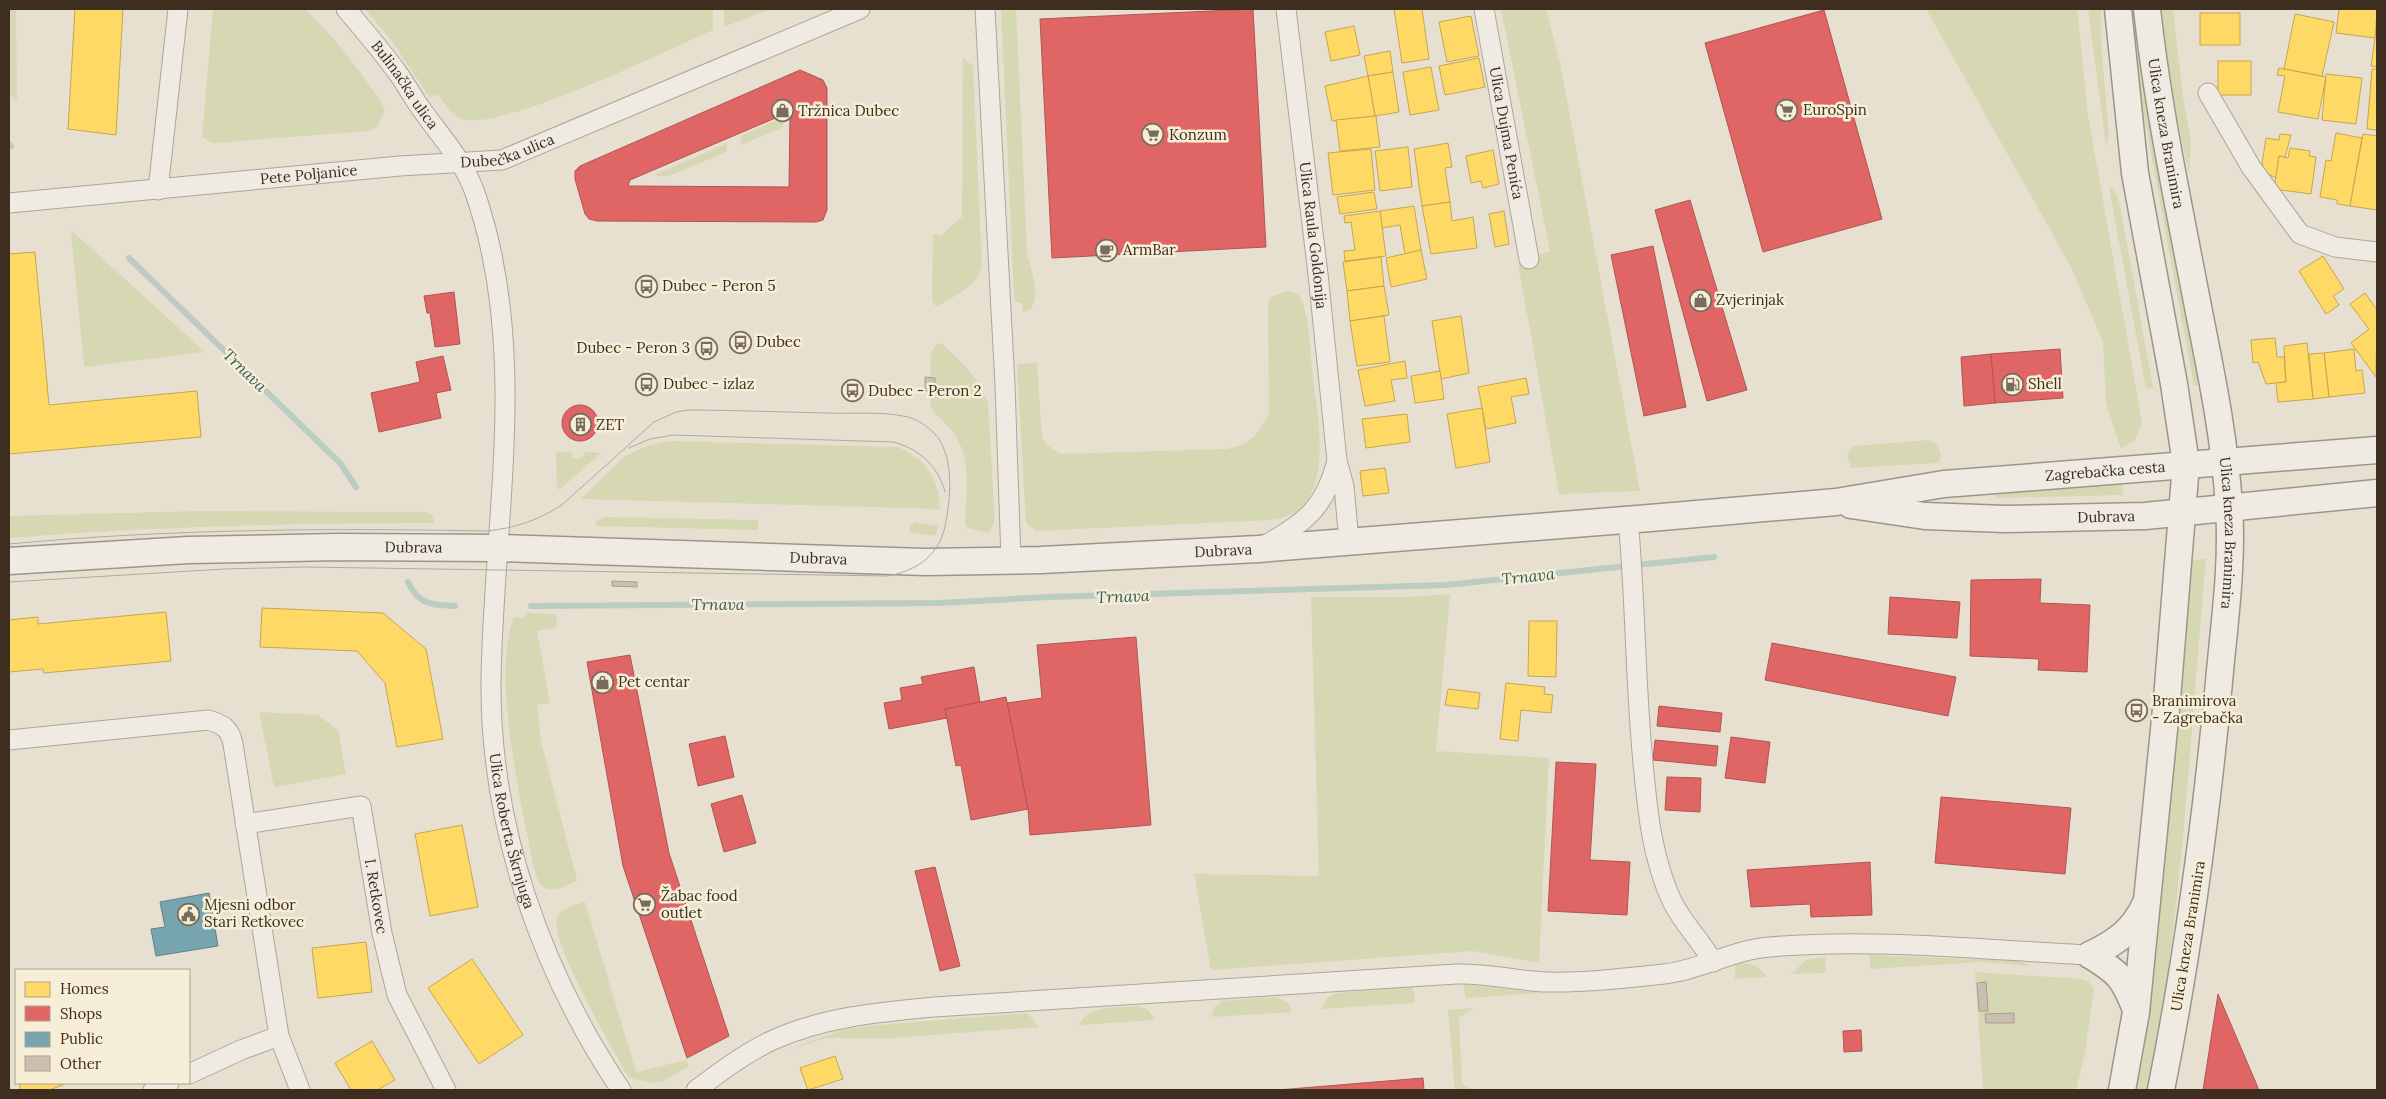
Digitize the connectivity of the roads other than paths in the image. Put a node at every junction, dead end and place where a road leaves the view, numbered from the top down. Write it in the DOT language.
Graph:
graph roads {
  1 [pos="178,9"];
  2 [pos="346,9"];
  3 [pos="860,9"];
  4 [pos="985,9"];
  5 [pos="1286,9"];
  6 [pos="1484,9"];
  7 [pos="2118,9"];
  8 [pos="2147,9"];
  9 [pos="2208,93"];
  10 [pos="461,164"];
  11 [pos="158,190"];
  12 [pos="9,203"];
  13 [pos="2377,252"];
  14 [pos="1529,258"];
  15 [pos="2377,450"];
  16 [pos="1336,461"];
  17 [pos="2225,461"];
  18 [pos="2186,464"];
  19 [pos="2377,493"];
  20 [pos="1836,502"];
  21 [pos="2230,508"];
  22 [pos="2183,513"];
  23 [pos="1628,519"];
  24 [pos="1349,542"];
  25 [pos="497,548"];
  26 [pos="1258,549"];
  27 [pos="9,561"];
  28 [pos="1011,561"];
  29 [pos="9,740"];
  30 [pos="245,824"];
  31 [pos="2147,900"];
  32 [pos="2090,955"];
  33 [pos="1713,962"];
  34 [pos="2136,1012"];
  35 [pos="279,1036"];
  36 [pos="190,1074"];
  37 [pos="167,1084"];
  38 [pos="153,1090"];
  39 [pos="300,1090"];
  40 [pos="446,1090"];
  41 [pos="621,1090"];
  42 [pos="696,1090"];
  43 [pos="2122,1090"];
  44 [pos="2161,1090"];
  1 -- 11 [label="street"];
  2 -- 10 [label="street, Bulinačka ulica"];
  3 -- 10 [label="street, Dubečka ulica"];
  4 -- 28 [label="street"];
  5 -- 16 [label="street, Ulica Raula Goldonija"];
  6 -- 14 [label="street, Ulica Dujma Penića"];
  7 -- 18 [label="main road, Ulica kneza Branimira"];
  8 -- 17 [label="main road, Ulica kneza Branimira"];
  9 -- 13 [label="street"];
  10 -- 11 [label="street, Pete Poljanice"];
  10 -- 25 [label="street, Dubečka ulica"];
  11 -- 12 [label="street, Pete Poljanice"];
  15 -- 17 [label="main road, Zagrebačka cesta"];
  16 -- 24 [label="street, Ulica Raula Goldonija"];
  16 -- 26 [label="street, Ulica Raula Goldonija"];
  17 -- 18 [label="main road, Zagrebačka cesta"];
  17 -- 21 [label="main road, Ulica kneza Branimira"];
  18 -- 20 [label="main road, Zagrebačka cesta"];
  18 -- 22 [label="main road, Ulica kneza Branimira"];
  19 -- 21 [label="main road, Dubrava"];
  20 -- 22 [label="main road, Dubrava"];
  20 -- 23 [label="main road, Dubrava"];
  21 -- 22 [label="main road, Dubrava"];
  21 -- 44 [label="main road, Ulica kneza Branimira"];
  22 -- 31 [label="main road, Ulica kneza Branimira"];
  23 -- 24 [label="main road, Dubrava"];
  23 -- 33 [label="street"];
  24 -- 26 [label="main road, Dubrava"];
  25 -- 27 [label="main road, Dubrava"];
  25 -- 28 [label="main road, Dubrava"];
  25 -- 41 [label="street, Ulica Roberta Škrnjuga"];
  26 -- 28 [label="main road, Dubrava"];
  29 -- 30 [label="street"];
  30 -- 35 [label="street"];
  30 -- 40 [label="street, I. Retkovec"];
  31 -- 32 [label="main road"];
  31 -- 34 [label="main road, Ulica kneza Branimira"];
  32 -- 33 [label="street"];
  32 -- 34 [label="main road"];
  33 -- 42 [label="street"];
  34 -- 43 [label="main road, Ulica kneza Branimira"];
  35 -- 36 [label="street"];
  35 -- 39 [label="street"];
  37 -- 38 [label="street"];
}
